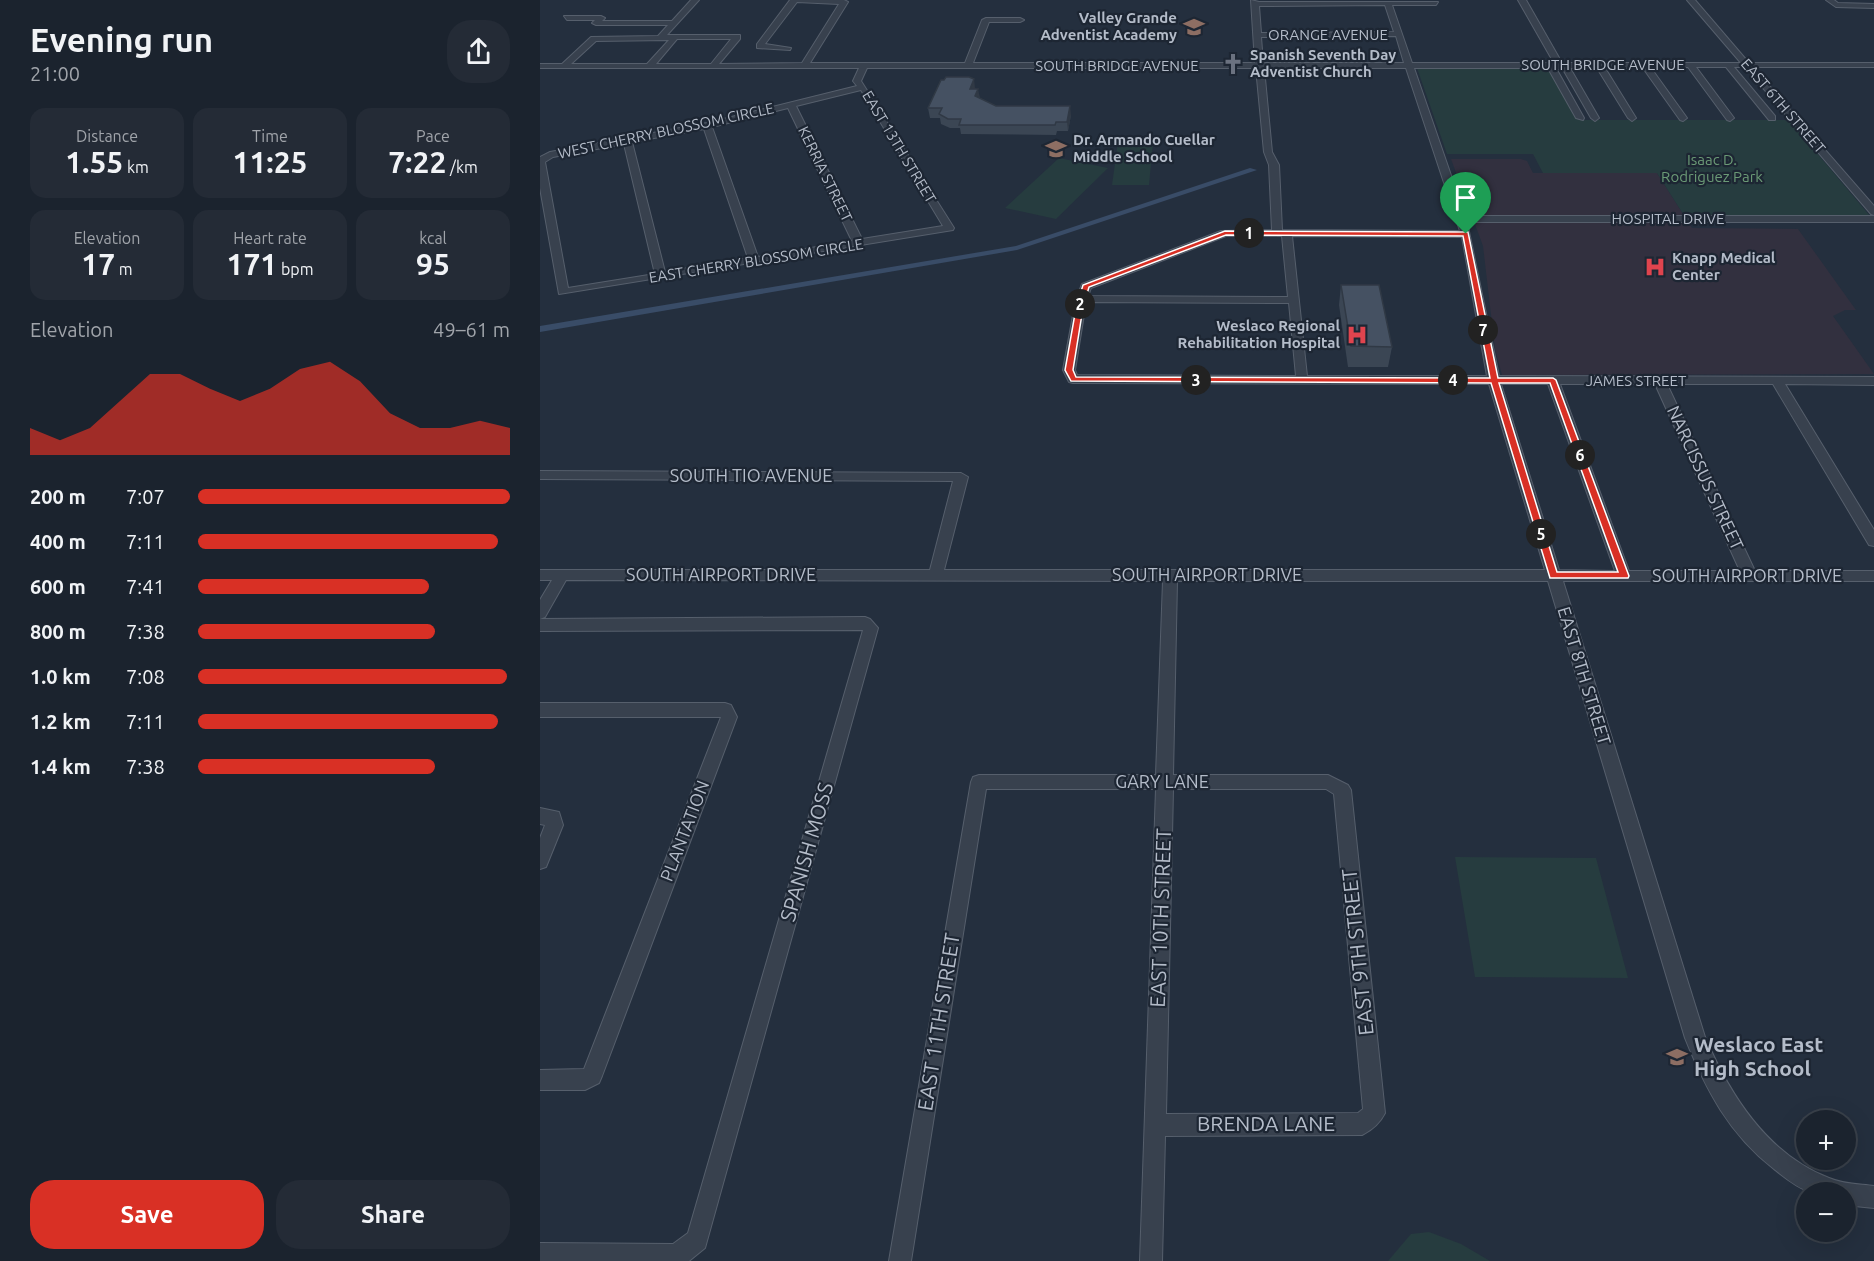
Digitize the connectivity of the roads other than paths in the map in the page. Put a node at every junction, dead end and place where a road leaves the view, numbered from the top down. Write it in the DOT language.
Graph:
graph roads {
  1 [pos="695,0"];
  2 [pos="795,0"];
  3 [pos="1522,0"];
  4 [pos="1691,0"];
  5 [pos="1255,2"];
  6 [pos="1388,2"];
  7 [pos="1436,3"];
  8 [pos="1833,3"];
  9 [pos="1874,6"];
  10 [pos="567,18"];
  11 [pos="1020,20"];
  12 [pos="674,23"];
  13 [pos="1398,34"];
  14 [pos="1257,35"];
  15 [pos="675,37"];
  16 [pos="660,38"];
  17 [pos="788,48"];
  18 [pos="565,65"];
  19 [pos="650,65"];
  20 [pos="1559,65"];
  21 [pos="1690,65"];
  22 [pos="1728,65"];
  23 [pos="1748,65"];
  24 [pos="1874,65"];
  25 [pos="540,66"];
  26 [pos="713,66"];
  27 [pos="804,66"];
  28 [pos="864,66"];
  29 [pos="968,66"];
  30 [pos="1260,66"];
  31 [pos="1410,66"];
  32 [pos="1600,66"];
  33 [pos="1646,66"];
  34 [pos="863,87"];
  35 [pos="791,105"];
  36 [pos="1580,118"];
  37 [pos="1595,118"];
  38 [pos="1632,118"];
  39 [pos="1683,118"];
  40 [pos="1730,118"];
  41 [pos="1772,118"];
  42 [pos="707,126"];
  43 [pos="627,140"];
  44 [pos="540,161"];
  45 [pos="1874,212"];
  46 [pos="1874,219"];
  47 [pos="1874,226"];
  48 [pos="1463,227"];
  49 [pos="949,228"];
  50 [pos="1282,233"];
  51 [pos="859,244"];
  52 [pos="754,261"];
  53 [pos="661,276"];
  54 [pos="1081,298"];
  55 [pos="1294,300"];
  56 [pos="1302,380"];
  57 [pos="1494,380"];
  58 [pos="1553,380"];
  59 [pos="1776,380"];
  60 [pos="1660,381"];
  61 [pos="1874,381"];
  62 [pos="540,475"];
  63 [pos="1874,541"];
  64 [pos="540,575"];
  65 [pos="562,575"];
  66 [pos="936,575"];
  67 [pos="1170,575"];
  68 [pos="1553,576"];
  69 [pos="1624,576"];
  70 [pos="1750,576"];
  71 [pos="1874,576"];
  72 [pos="540,613"];
  73 [pos="540,626"];
  74 [pos="540,710"];
  75 [pos="979,782"];
  76 [pos="1166,782"];
  77 [pos="1342,790"];
  78 [pos="540,816"];
  79 [pos="540,861"];
  80 [pos="540,1080"];
  81 [pos="1374,1113"];
  82 [pos="1155,1125"];
  83 [pos="1817,1182"];
  84 [pos="1856,1195"];
  85 [pos="1874,1197"];
  86 [pos="540,1254"];
  87 [pos="900,1261"];
  88 [pos="1151,1261"];
  1 -- 12 [label="street"];
  2 -- 17 [label="street"];
  2 -- 27 [label="street"];
  3 -- 20 [label="street"];
  4 -- 23 [label="street, EAST 6TH STREET"];
  5 -- 6 [label="street"];
  5 -- 14 [label="street"];
  6 -- 7 [label="street"];
  6 -- 13 [label="street, EAST 8TH STREET"];
  8 -- 9 [label="street"];
  10 -- 12 [label="street"];
  11 -- 29 [label="street"];
  12 -- 16 [label="street"];
  13 -- 14 [label="street, ORANGE AVENUE"];
  13 -- 31 [label="street, EAST 8TH STREET"];
  14 -- 30 [label="street"];
  15 -- 16 [label="street"];
  15 -- 19 [label="street"];
  15 -- 26 [label="street"];
  16 -- 18 [label="street"];
  18 -- 19 [label="street, SOUTH BRIDGE AVENUE"];
  18 -- 25 [label="street, SOUTH BRIDGE AVENUE"];
  19 -- 26 [label="street, SOUTH BRIDGE AVENUE"];
  20 -- 31 [label="street, SOUTH BRIDGE AVENUE"];
  20 -- 32 [label="street, SOUTH BRIDGE AVENUE"];
  20 -- 36 [label="street"];
  20 -- 37 [label="street"];
  21 -- 22 [label="street, SOUTH BRIDGE AVENUE"];
  21 -- 33 [label="street, SOUTH BRIDGE AVENUE"];
  21 -- 40 [label="street"];
  22 -- 23 [label="street, SOUTH BRIDGE AVENUE"];
  22 -- 41 [label="street"];
  23 -- 24 [label="street, SOUTH BRIDGE AVENUE"];
  23 -- 45 [label="street, EAST 6TH STREET"];
  26 -- 27 [label="street, SOUTH BRIDGE AVENUE"];
  27 -- 28 [label="street, SOUTH BRIDGE AVENUE"];
  28 -- 29 [label="street, SOUTH BRIDGE AVENUE"];
  28 -- 34 [label="street, EAST 13TH STREET"];
  29 -- 30 [label="street, SOUTH BRIDGE AVENUE"];
  30 -- 31 [label="street, SOUTH BRIDGE AVENUE"];
  30 -- 50 [label="street"];
  31 -- 48 [label="street, EAST 8TH STREET"];
  32 -- 33 [label="street, SOUTH BRIDGE AVENUE"];
  32 -- 38 [label="street"];
  33 -- 39 [label="street"];
  34 -- 35 [label="street, WEST CHERRY BLOSSOM CIRCLE"];
  34 -- 49 [label="street, EAST 13TH STREET"];
  35 -- 42 [label="street, WEST CHERRY BLOSSOM CIRCLE"];
  35 -- 51 [label="street, KERRIA STREET"];
  42 -- 43 [label="street, WEST CHERRY BLOSSOM CIRCLE"];
  42 -- 52 [label="street"];
  43 -- 44 [label="street, WEST CHERRY BLOSSOM CIRCLE"];
  43 -- 53 [label="street"];
  44 -- 53 [label="street, EAST CHERRY BLOSSOM CIRCLE"];
  46 -- 48 [label="street, HOSPITAL DRIVE"];
  47 -- 48 [label="street, HOSPITAL DRIVE"];
  48 -- 50 [label="street"];
  48 -- 57 [label="street, EAST 8TH STREET"];
  49 -- 51 [label="street, EAST CHERRY BLOSSOM CIRCLE"];
  50 -- 54 [label="street"];
  50 -- 55 [label="street"];
  51 -- 52 [label="street, EAST CHERRY BLOSSOM CIRCLE"];
  52 -- 53 [label="street, EAST CHERRY BLOSSOM CIRCLE"];
  54 -- 55 [label="street"];
  54 -- 56 [label="street, JAMES STREET"];
  55 -- 56 [label="street"];
  56 -- 57 [label="street, JAMES STREET"];
  57 -- 58 [label="street, JAMES STREET"];
  57 -- 68 [label="street, EAST 8TH STREET"];
  58 -- 60 [label="street, JAMES STREET"];
  58 -- 69 [label="street"];
  59 -- 60 [label="street, JAMES STREET"];
  59 -- 61 [label="street, JAMES STREET"];
  59 -- 63 [label="street"];
  60 -- 70 [label="street, NARCISSUS STREET"];
  62 -- 66 [label="street, SOUTH TIO AVENUE"];
  64 -- 65 [label="street, SOUTH AIRPORT DRIVE"];
  65 -- 66 [label="street, SOUTH AIRPORT DRIVE"];
  65 -- 72 [label="street"];
  66 -- 67 [label="street, SOUTH AIRPORT DRIVE"];
  67 -- 68 [label="street, SOUTH AIRPORT DRIVE"];
  67 -- 76 [label="street, EAST 10TH STREET"];
  68 -- 69 [label="street, SOUTH AIRPORT DRIVE"];
  68 -- 83 [label="street, EAST 8TH STREET"];
  69 -- 70 [label="street, SOUTH AIRPORT DRIVE"];
  70 -- 71 [label="street, SOUTH AIRPORT DRIVE"];
  73 -- 86 [label="street, SPANISH MOSS"];
  74 -- 80 [label="street, PLANTATION"];
  75 -- 76 [label="street, GARY LANE"];
  75 -- 87 [label="street, EAST 11TH STREET"];
  76 -- 77 [label="street, GARY LANE"];
  76 -- 82 [label="street, EAST 10TH STREET"];
  77 -- 81 [label="street, EAST 9TH STREET"];
  78 -- 79 [label="street"];
  81 -- 82 [label="street, BRENDA LANE"];
  82 -- 88 [label="street, EAST 10TH STREET"];
  84 -- 85 [label="street"];
}
